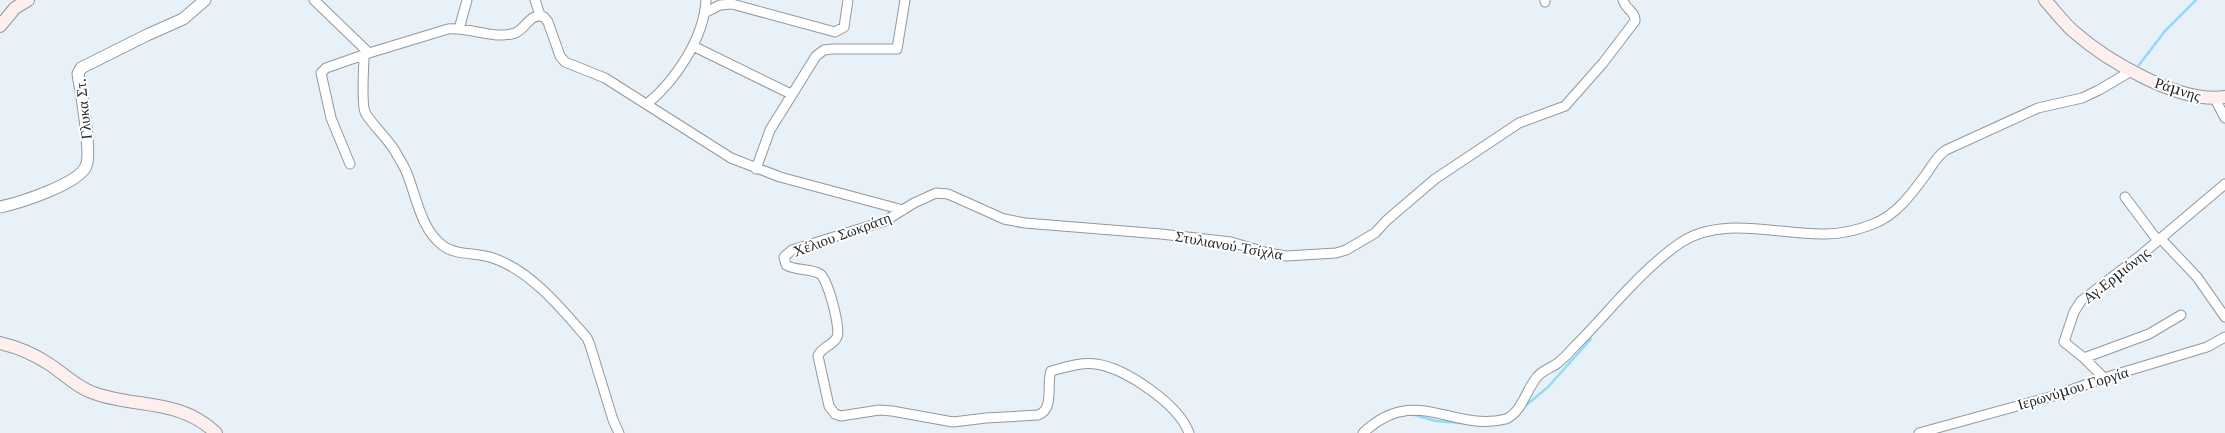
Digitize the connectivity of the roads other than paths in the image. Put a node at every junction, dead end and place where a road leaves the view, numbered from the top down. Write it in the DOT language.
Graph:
graph roads {
  1 [pos="28,0"];
  2 [pos="204,0"];
  3 [pos="314,0"];
  4 [pos="467,0"];
  5 [pos="535,0"];
  6 [pos="706,0"];
  7 [pos="848,0"];
  8 [pos="905,0"];
  9 [pos="1623,0"];
  10 [pos="2045,0"];
  11 [pos="706,12"];
  12 [pos="540,15"];
  13 [pos="0,26"];
  14 [pos="459,29"];
  15 [pos="693,46"];
  16 [pos="366,54"];
  17 [pos="2133,70"];
  18 [pos="791,94"];
  19 [pos="2220,98"];
  20 [pos="647,104"];
  21 [pos="2225,118"];
  22 [pos="350,164"];
  23 [pos="756,169"];
  24 [pos="2225,184"];
  25 [pos="2125,197"];
  26 [pos="0,207"];
  27 [pos="903,210"];
  28 [pos="2160,240"];
  29 [pos="2181,315"];
  30 [pos="2225,316"];
  31 [pos="2225,337"];
  32 [pos="0,343"];
  33 [pos="2084,358"];
  34 [pos="2104,378"];
  35 [pos="216,433"];
  36 [pos="619,433"];
  37 [pos="1189,433"];
  38 [pos="1362,433"];
  39 [pos="1919,433"];
  1 -- 13 [label="main road"];
  2 -- 26 [label="street, Γλυκα Στ."];
  3 -- 16 [label="street"];
  4 -- 14 [label="street"];
  5 -- 12 [label="street, Χέλιου Σωκράτη"];
  6 -- 11 [label="street"];
  7 -- 11 [label="street"];
  8 -- 18 [label="street"];
  9 -- 27 [label="street, Στυλιανού Τσίχλα"];
  10 -- 17 [label="main road, Ράμνης"];
  11 -- 15 [label="street"];
  12 -- 14 [label="street"];
  12 -- 20 [label="street, Χέλιου Σωκράτη"];
  14 -- 16 [label="street"];
  15 -- 18 [label="street"];
  15 -- 20 [label="street"];
  16 -- 22 [label="street"];
  16 -- 36 [label="street"];
  17 -- 19 [label="main road, Ράμνης"];
  17 -- 38 [label="street"];
  18 -- 23 [label="street"];
  19 -- 21 [label="street"];
  20 -- 23 [label="street, Χέλιου Σωκράτη"];
  23 -- 27 [label="street, Χέλιου Σωκράτη"];
  24 -- 28 [label="street, Αγ.Ερμιόνης"];
  25 -- 28 [label="street"];
  27 -- 37 [label="street, Χέλιου Σωκράτη"];
  28 -- 30 [label="street"];
  28 -- 33 [label="street, Αγ.Ερμιόνης"];
  29 -- 33 [label="street"];
  31 -- 34 [label="street, Ιερωνύμου Γοργία"];
  32 -- 35 [label="main road"];
  33 -- 34 [label="street, Αγ.Ερμιόνης"];
  34 -- 39 [label="street, Ιερωνύμου Γοργία"];
}
